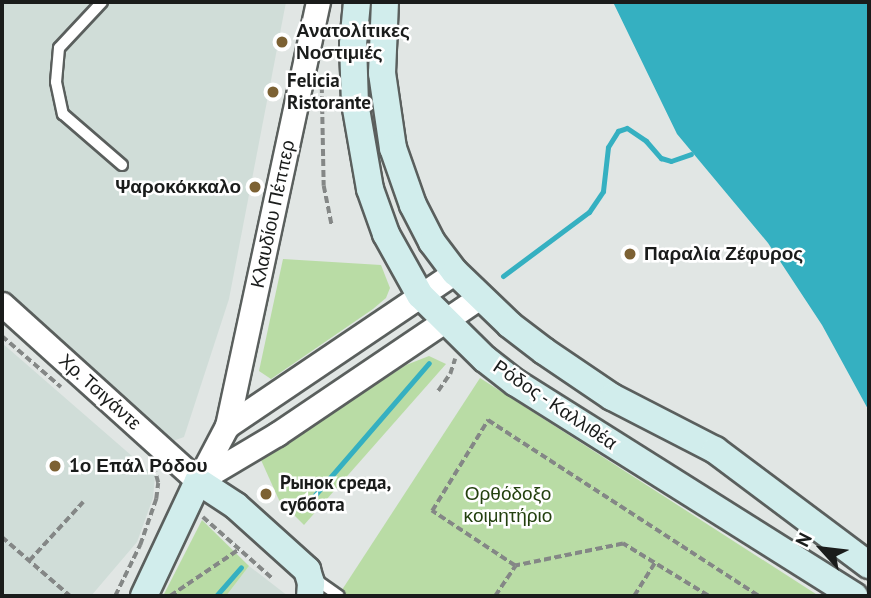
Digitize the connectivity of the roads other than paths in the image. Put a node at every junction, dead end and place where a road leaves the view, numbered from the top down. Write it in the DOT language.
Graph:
graph roads {
  1 [pos="102,2"];
  2 [pos="318,2"];
  3 [pos="357,2"];
  4 [pos="385,2"];
  5 [pos="122,165"];
  6 [pos="455,272"];
  7 [pos="420,295"];
  8 [pos="480,297"];
  9 [pos="2,304"];
  10 [pos="445,321"];
  11 [pos="228,426"];
  12 [pos="198,481"];
  13 [pos="869,565"];
  14 [pos="310,585"];
  15 [pos="144,596"];
  16 [pos="339,596"];
  17 [pos="854,596"];
  1 -- 5 [label="lane"];
  2 -- 11 [label="street, Κλαυδίου Πέππερ"];
  3 -- 7 [label="main road, Ρόδος - Καλλιθέα"];
  4 -- 6 [label="main road, Ρόδος - Καλλιθέα"];
  6 -- 7 [label="street"];
  6 -- 8 [label="main road, Ρόδος - Καλλιθέα"];
  7 -- 10 [label="main road, Ρόδος - Καλλιθέα"];
  7 -- 11 [label="street"];
  8 -- 10 [label="street"];
  8 -- 13 [label="main road, Ρόδος - Καλλιθέα"];
  9 -- 12 [label="street, Χρ. Τσιγάντε"];
  10 -- 12 [label="street"];
  10 -- 17 [label="main road, Ρόδος - Καλλιθέα"];
  11 -- 12 [label="street"];
  12 -- 14 [label="main road"];
  12 -- 15 [label="main road"];
  14 -- 16 [label="lane"];
}
